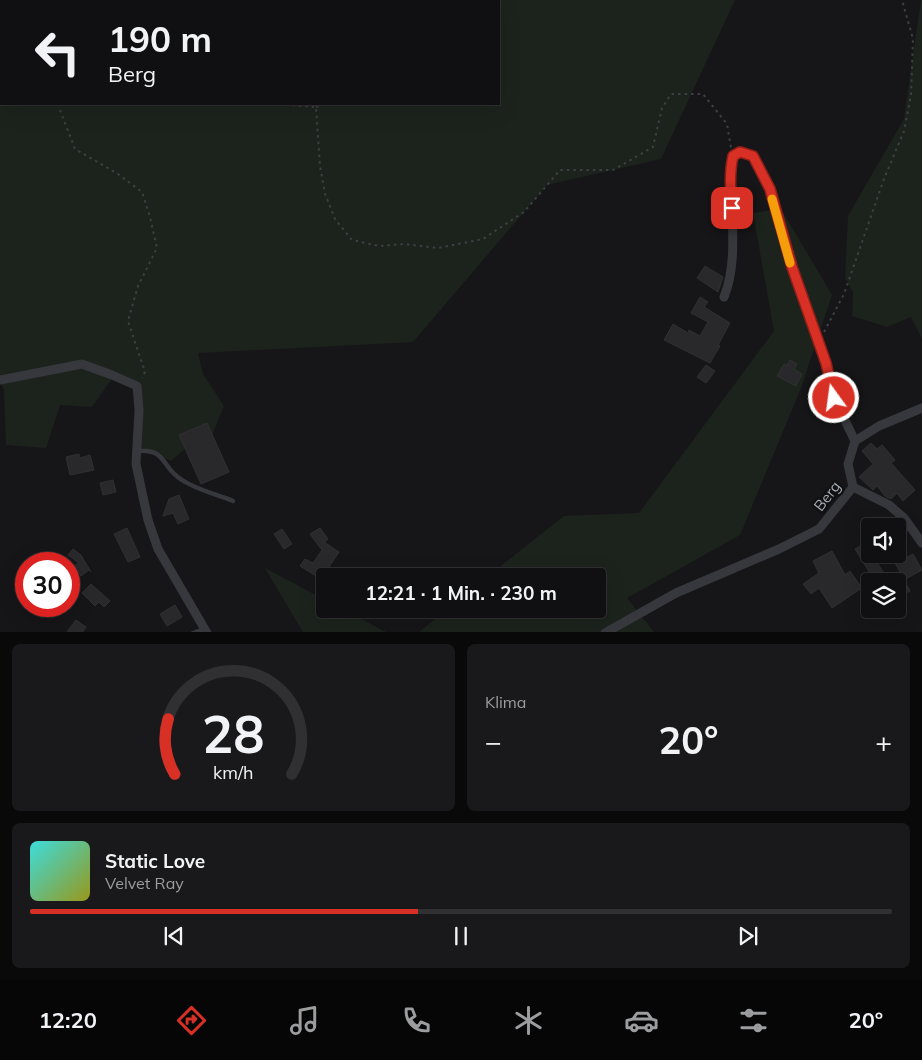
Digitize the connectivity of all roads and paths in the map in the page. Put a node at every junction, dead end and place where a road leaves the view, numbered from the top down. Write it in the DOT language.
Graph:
graph roads {
  1 [pos="902,0"];
  2 [pos="288,105"];
  3 [pos="323,105"];
  4 [pos="316,107"];
  5 [pos="60,110"];
  6 [pos="733,156"];
  7 [pos="724,297"];
  8 [pos="818,343"];
  9 [pos="0,380"];
  10 [pos="137,386"];
  11 [pos="922,408"];
  12 [pos="856,441"];
  13 [pos="136,451"];
  14 [pos="853,487"];
  15 [pos="233,500"];
  16 [pos="922,543"];
  17 [pos="206,630"];
  18 [pos="193,632"];
  19 [pos="605,632"];
  1 -- 8 [label="path"];
  2 -- 4 [label="path"];
  3 -- 4 [label="path"];
  4 -- 6 [label="path"];
  5 -- 10 [label="path"];
  6 -- 7 [label="street"];
  6 -- 8 [label="street"];
  8 -- 12 [label="street"];
  9 -- 10 [label="street"];
  10 -- 13 [label="street"];
  11 -- 12 [label="street"];
  12 -- 14 [label="street, Berg"];
  13 -- 15 [label="lane"];
  13 -- 17 [label="street"];
  14 -- 16 [label="street"];
  14 -- 19 [label="street, Berg"];
  17 -- 18 [label="lane"];
}
